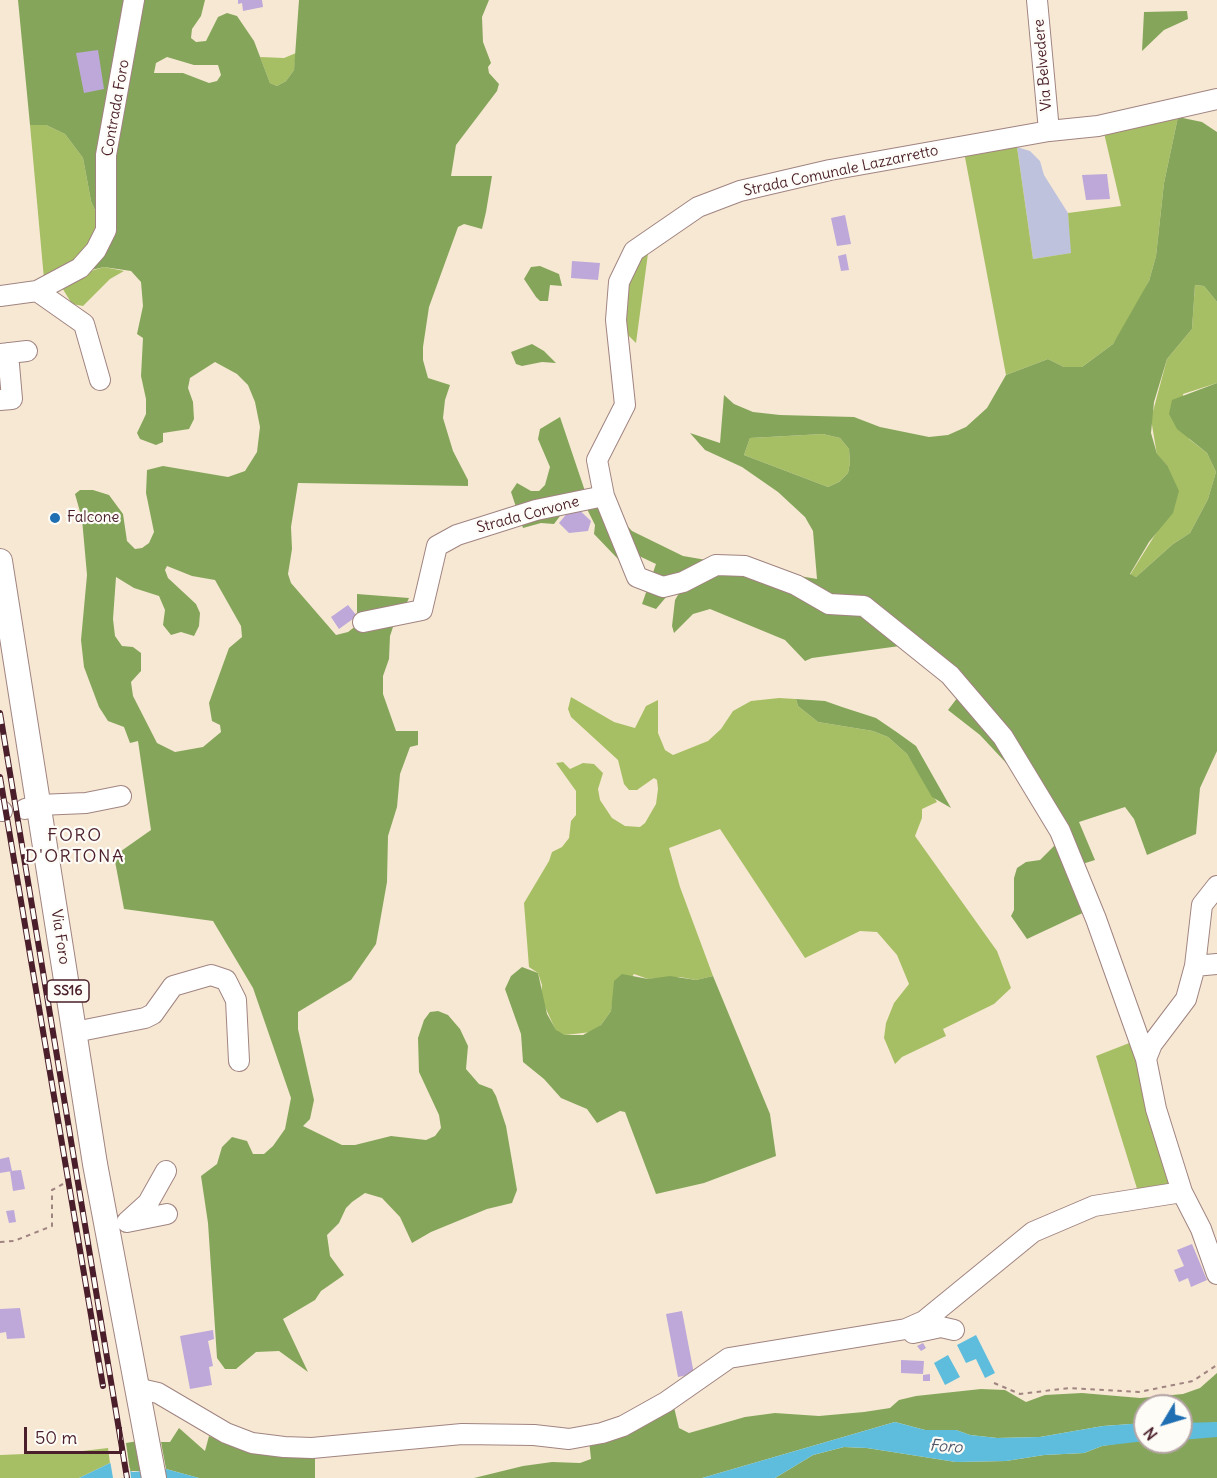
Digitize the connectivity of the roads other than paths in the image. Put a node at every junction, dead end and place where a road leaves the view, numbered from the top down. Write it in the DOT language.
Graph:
graph roads {
  1 [pos="134,0"];
  2 [pos="1037,0"];
  3 [pos="1217,99"];
  4 [pos="1048,131"];
  5 [pos="37,291"];
  6 [pos="0,296"];
  7 [pos="12,353"];
  8 [pos="100,380"];
  9 [pos="0,400"];
  10 [pos="603,496"];
  11 [pos="0,561"];
  12 [pos="363,622"];
  13 [pos="121,796"];
  14 [pos="32,807"];
  15 [pos="1217,886"];
  16 [pos="1217,964"];
  17 [pos="1195,966"];
  18 [pos="75,1032"];
  19 [pos="1146,1059"];
  20 [pos="239,1061"];
  21 [pos="166,1172"];
  22 [pos="1182,1192"];
  23 [pos="167,1214"];
  24 [pos="117,1224"];
  25 [pos="1217,1274"];
  26 [pos="906,1329"];
  27 [pos="954,1330"];
  28 [pos="136,1388"];
  29 [pos="154,1478"];
  1 -- 5 [label="street, Contrada Foro"];
  2 -- 4 [label="street, Via Belvedere"];
  3 -- 4 [label="street, Strada Comunale Lazzarretto"];
  4 -- 10 [label="street, Strada Comunale Lazzarretto"];
  5 -- 6 [label="street, Contrada Foro"];
  5 -- 8 [label="street"];
  7 -- 9 [label="street"];
  10 -- 12 [label="street, Strada Corvone"];
  10 -- 19 [label="street"];
  11 -- 14 [label="main road, Via Foro / SS16"];
  13 -- 14 [label="street"];
  14 -- 18 [label="main road, Via Foro / SS16"];
  15 -- 17 [label="street"];
  16 -- 17 [label="street"];
  17 -- 19 [label="street"];
  18 -- 20 [label="street"];
  18 -- 24 [label="main road, Via Foro / SS16"];
  19 -- 22 [label="street"];
  21 -- 24 [label="street"];
  22 -- 25 [label="street"];
  22 -- 26 [label="street"];
  23 -- 24 [label="street"];
  24 -- 28 [label="main road, Via Foro / SS16"];
  26 -- 27 [label="street"];
  26 -- 28 [label="street"];
  28 -- 29 [label="main road, Via Foro / SS16"];
}
